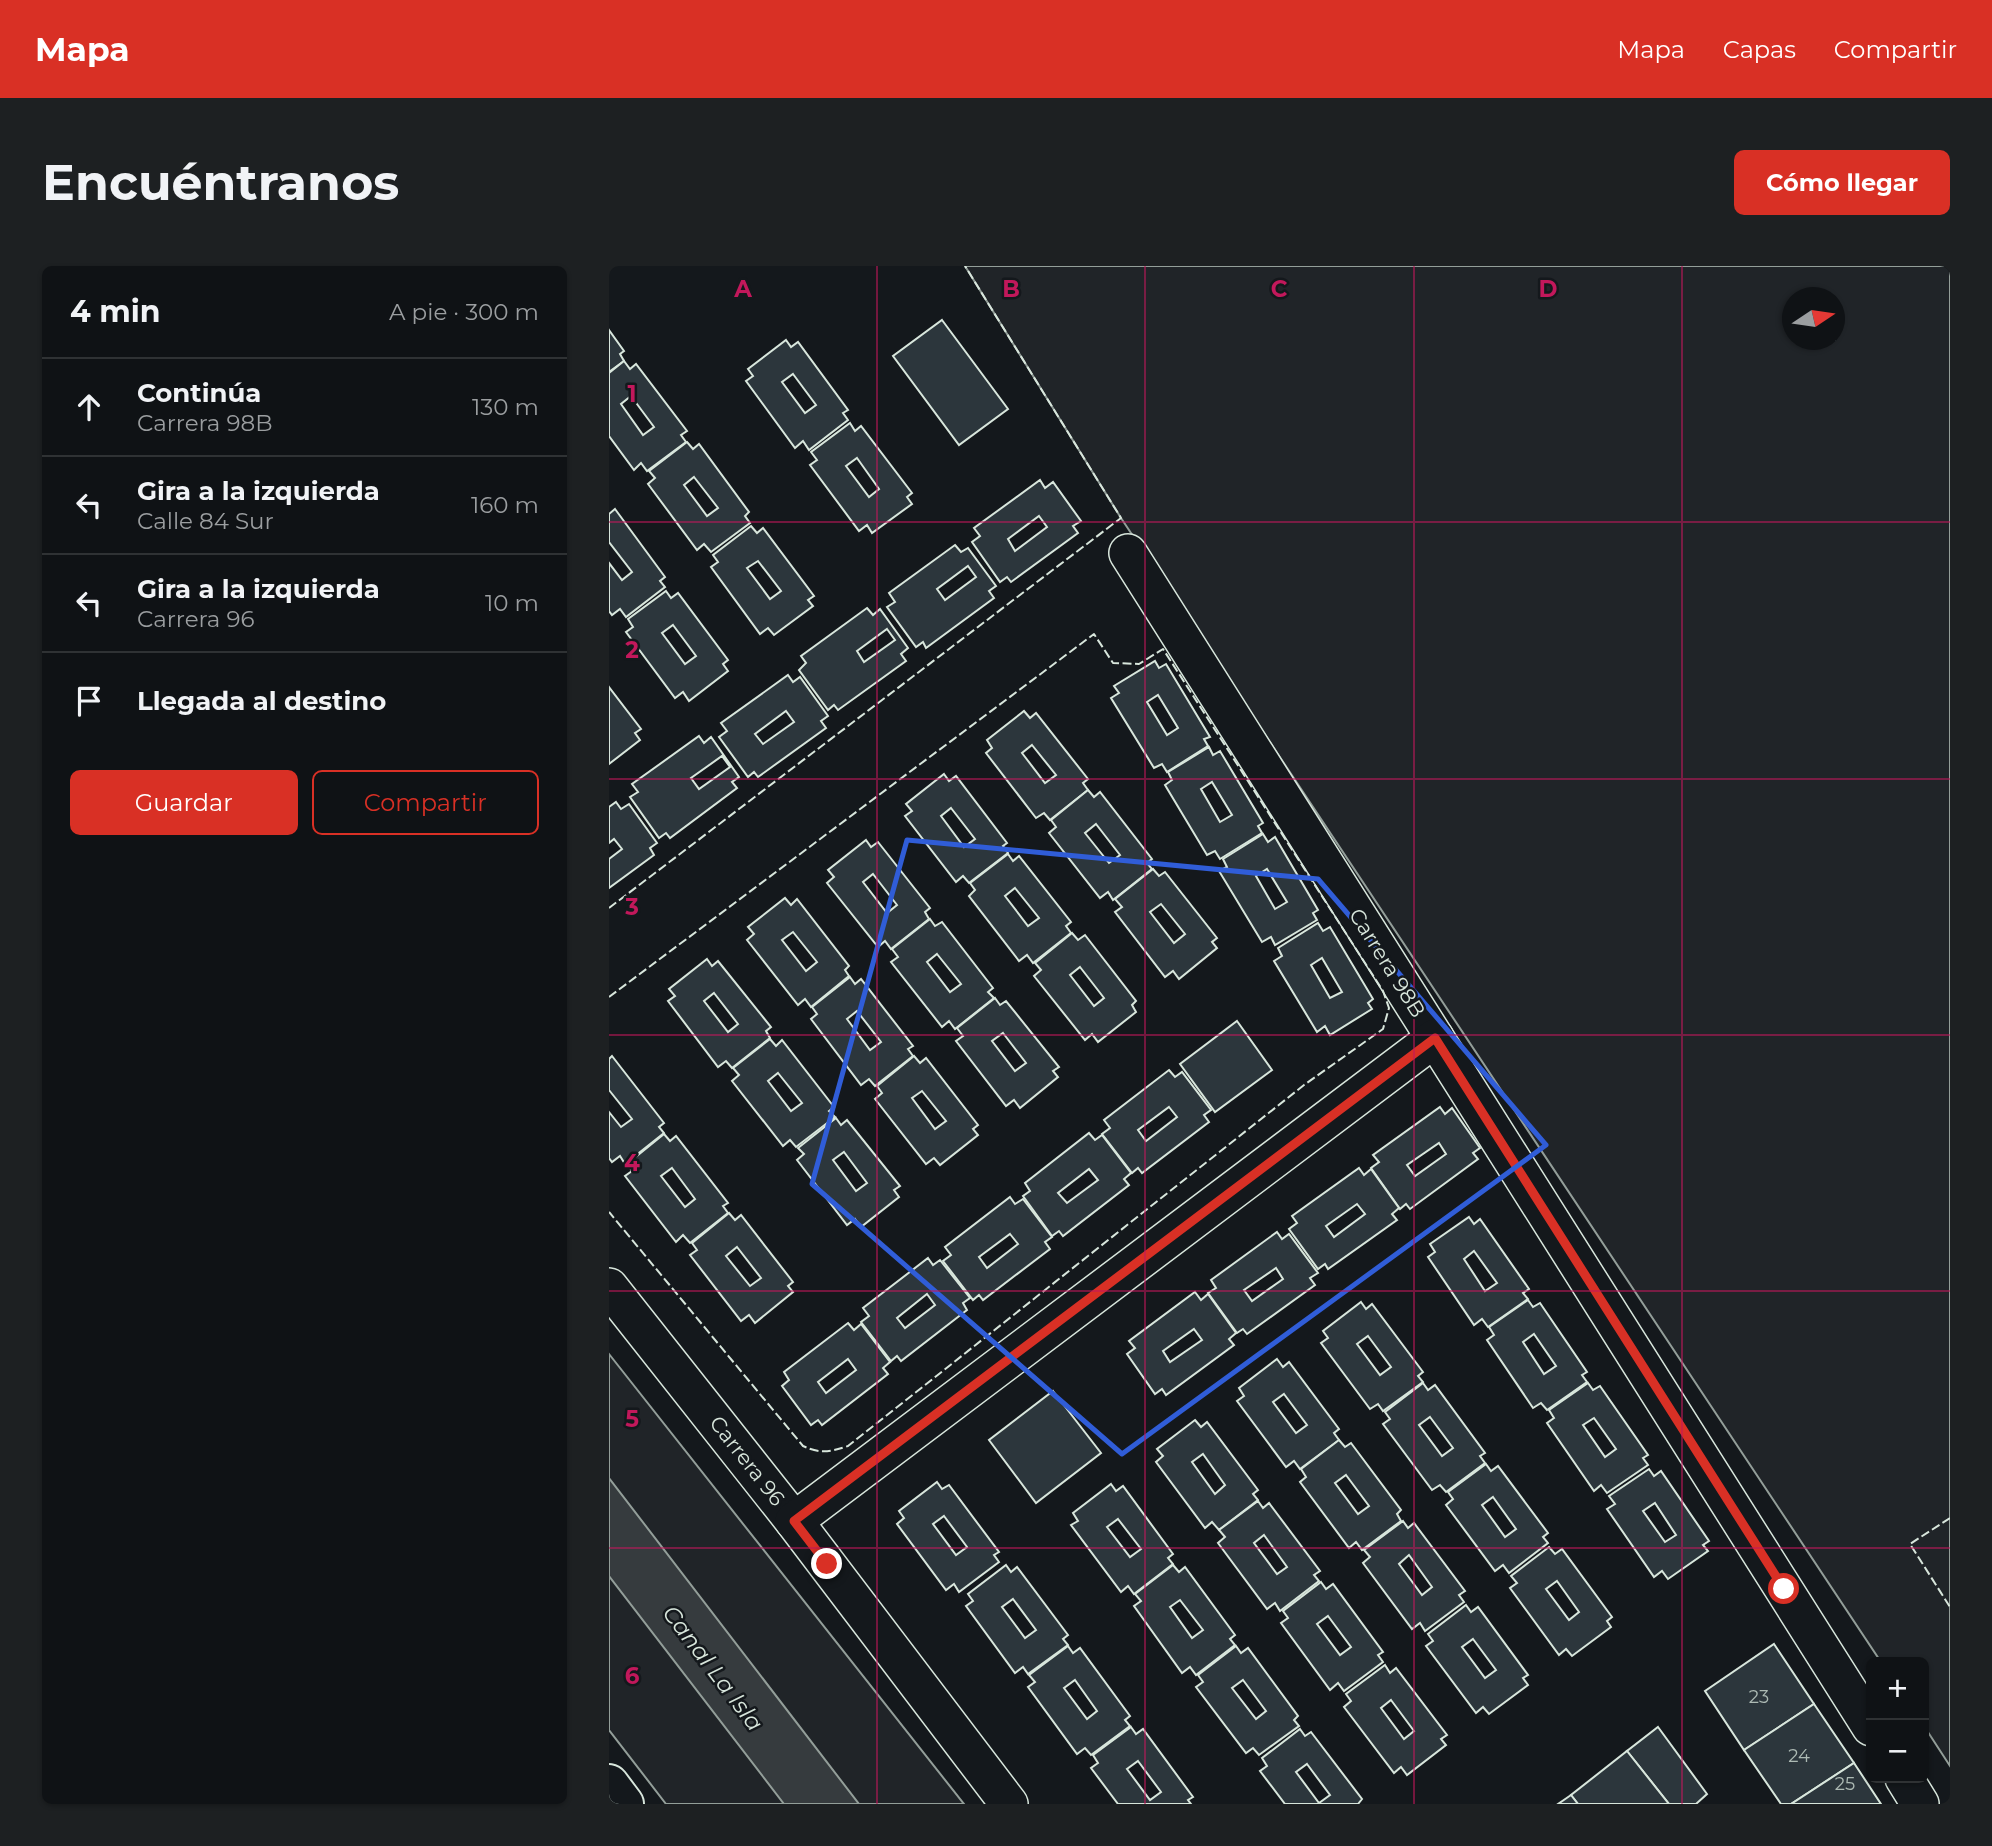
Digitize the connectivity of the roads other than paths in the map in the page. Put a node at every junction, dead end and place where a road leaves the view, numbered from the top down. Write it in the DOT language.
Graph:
graph roads {
  1 [pos="1128,553"];
  2 [pos="1435,1038"];
  3 [pos="609,1287"];
  4 [pos="794,1521"];
  5 [pos="1867,1720"];
  6 [pos="1907,1783"];
  7 [pos="609,1784"];
  8 [pos="624,1804"];
  9 [pos="1009,1804"];
  10 [pos="1920,1804"];
  1 -- 2 [label="street, Carrera 98B"];
  2 -- 4 [label="street"];
  2 -- 5 [label="street, Carrera 98B"];
  3 -- 4 [label="street, Carrera 96"];
  4 -- 9 [label="street, Carrera 96"];
  6 -- 10 [label="street"];
  7 -- 8 [label="main road"];
}
